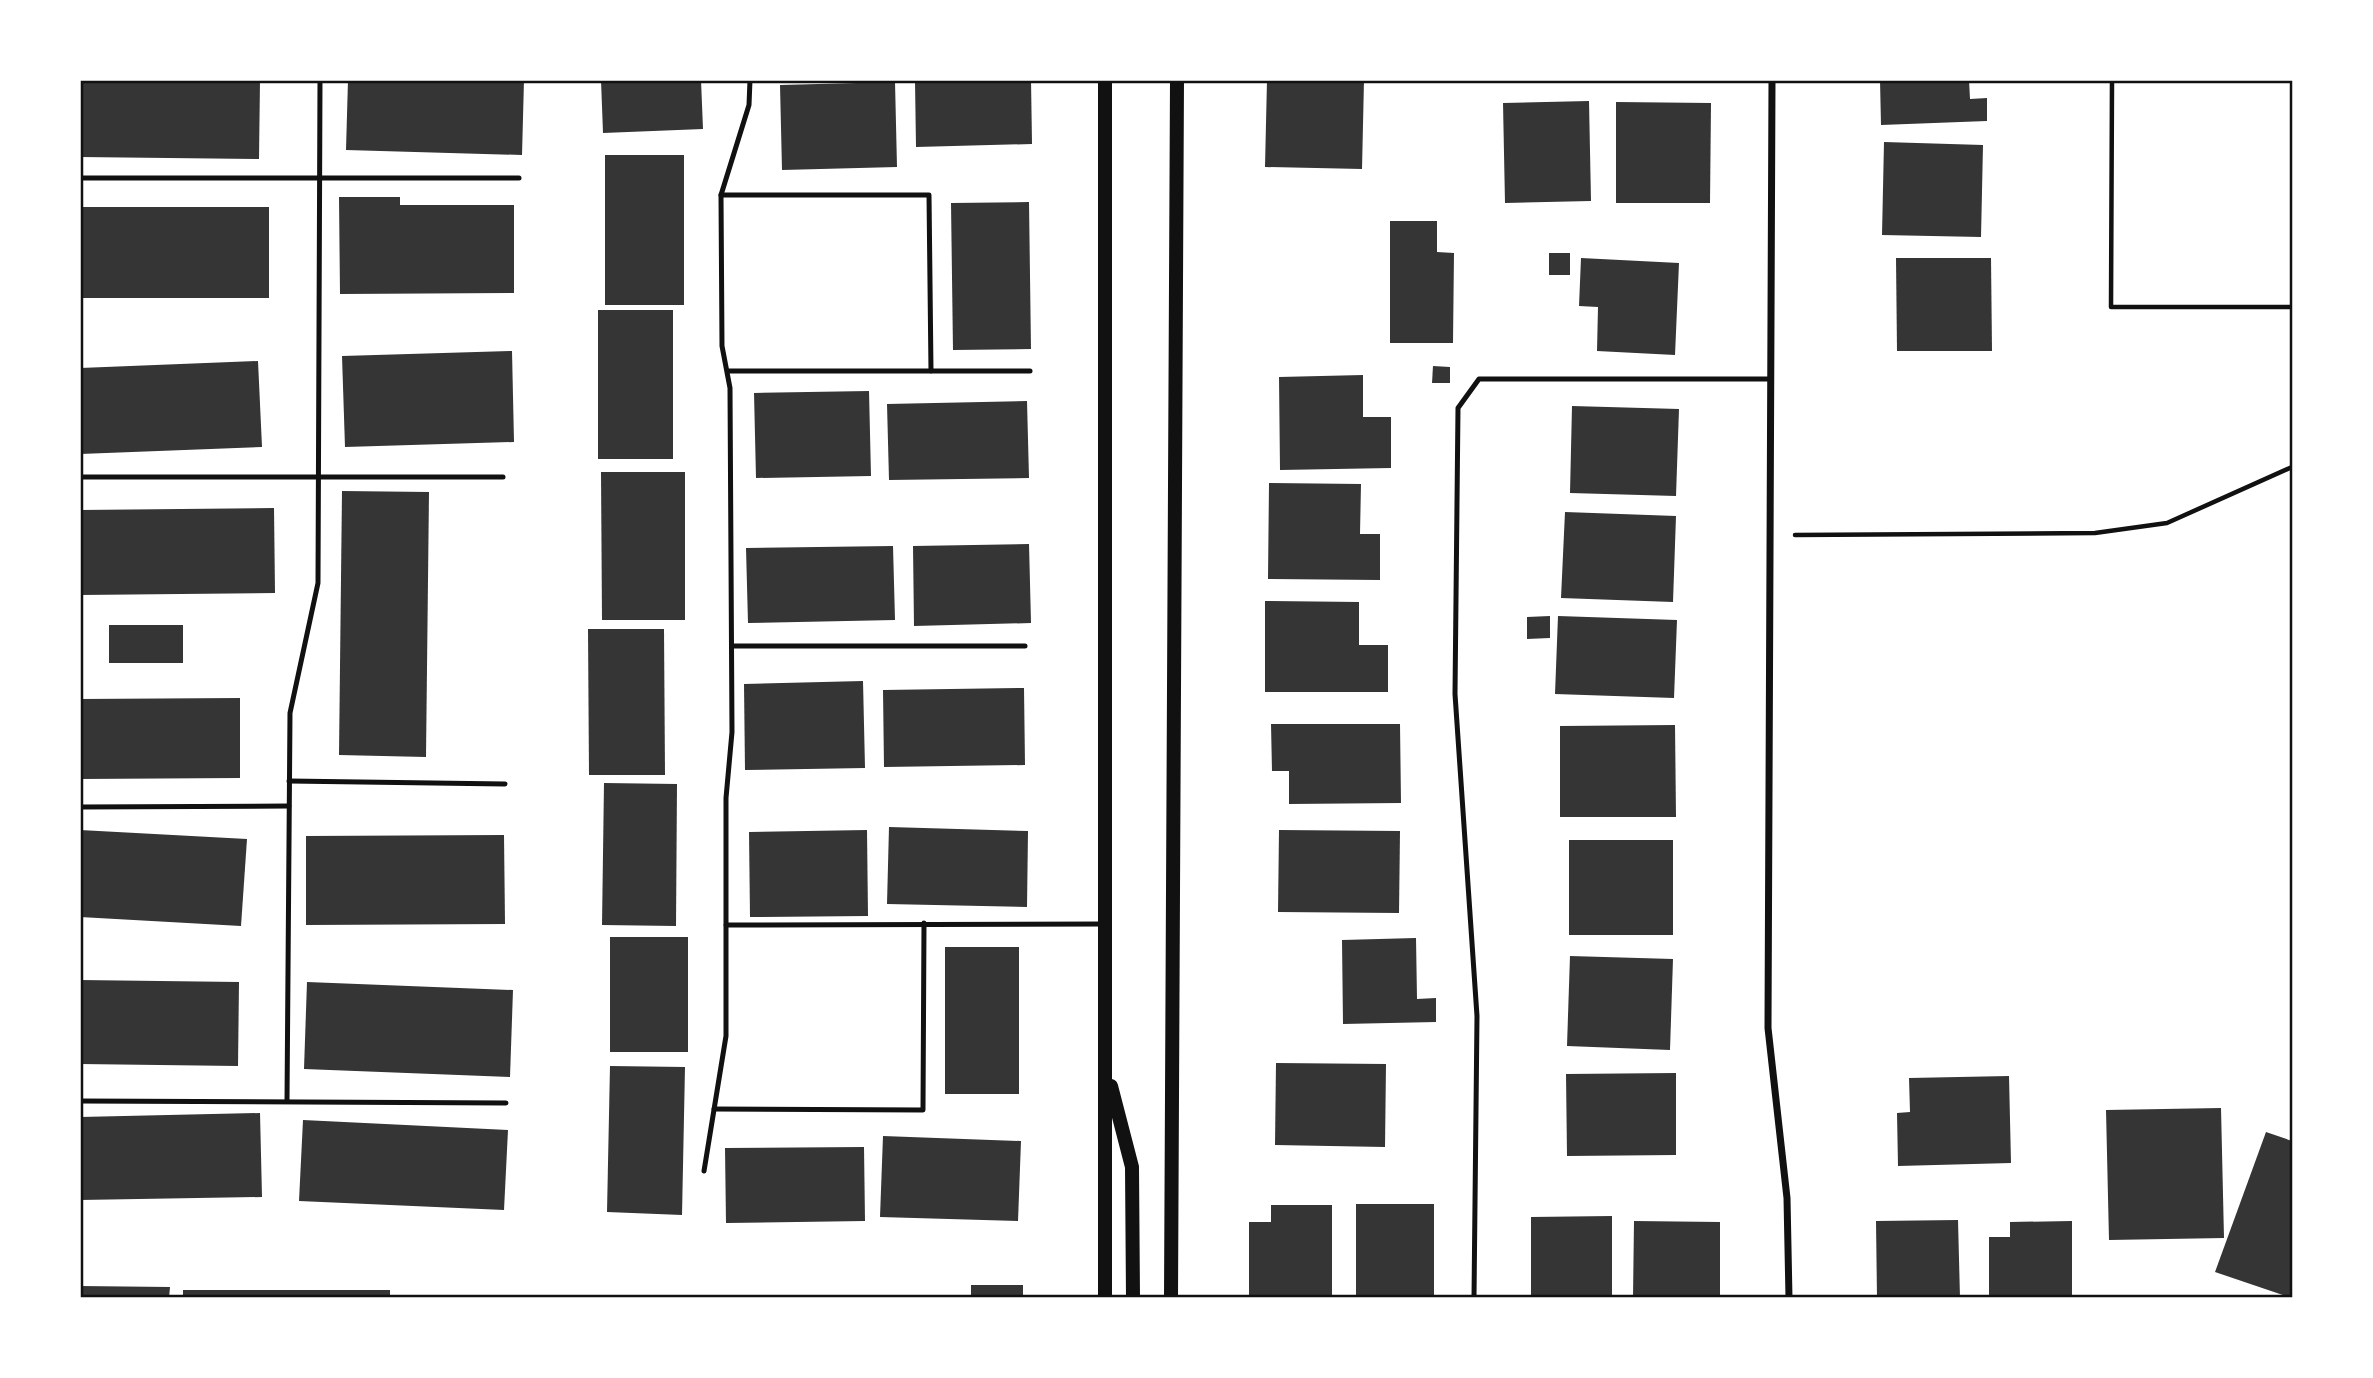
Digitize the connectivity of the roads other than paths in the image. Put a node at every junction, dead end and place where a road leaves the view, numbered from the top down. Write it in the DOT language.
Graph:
graph roads {
  1 [pos="320,80"];
  2 [pos="750,80"];
  3 [pos="1105,80"];
  4 [pos="1177,80"];
  5 [pos="1772,80"];
  6 [pos="80,178"];
  7 [pos="320,178"];
  8 [pos="519,178"];
  9 [pos="721,195"];
  10 [pos="729,371"];
  11 [pos="931,371"];
  12 [pos="1030,371"];
  13 [pos="1771,379"];
  14 [pos="80,477"];
  15 [pos="503,477"];
  16 [pos="318,478"];
  17 [pos="732,646"];
  18 [pos="1025,646"];
  19 [pos="289,781"];
  20 [pos="505,784"];
  21 [pos="289,806"];
  22 [pos="80,807"];
  23 [pos="925,923"];
  24 [pos="1106,924"];
  25 [pos="726,925"];
  26 [pos="1106,1068"];
  27 [pos="80,1101"];
  28 [pos="287,1101"];
  29 [pos="506,1103"];
  30 [pos="714,1109"];
  31 [pos="704,1171"];
  32 [pos="1105,1297"];
  33 [pos="1133,1297"];
  34 [pos="1171,1297"];
  35 [pos="1474,1297"];
  36 [pos="1789,1297"];
  1 -- 7 [label="lane"];
  2 -- 9 [label="lane"];
  3 -- 24 [label="main road"];
  4 -- 34 [label="main road"];
  5 -- 13 [label="street"];
  6 -- 7 [label="lane"];
  7 -- 8 [label="lane"];
  7 -- 16 [label="lane"];
  9 -- 10 [label="lane"];
  9 -- 11 [label="lane"];
  10 -- 11 [label="lane"];
  10 -- 17 [label="lane"];
  11 -- 12 [label="lane"];
  13 -- 35 [label="lane"];
  13 -- 36 [label="street"];
  14 -- 16 [label="lane"];
  15 -- 16 [label="lane"];
  16 -- 19 [label="lane"];
  17 -- 18 [label="lane"];
  17 -- 25 [label="lane"];
  19 -- 20 [label="lane"];
  19 -- 21 [label="lane"];
  21 -- 22 [label="lane"];
  21 -- 28 [label="lane"];
  23 -- 24 [label="lane"];
  23 -- 25 [label="lane"];
  23 -- 30 [label="lane"];
  24 -- 26 [label="main road"];
  25 -- 30 [label="lane"];
  26 -- 32 [label="main road"];
  26 -- 33 [label="main road"];
  27 -- 28 [label="lane"];
  28 -- 29 [label="lane"];
  30 -- 31 [label="lane"];
}
